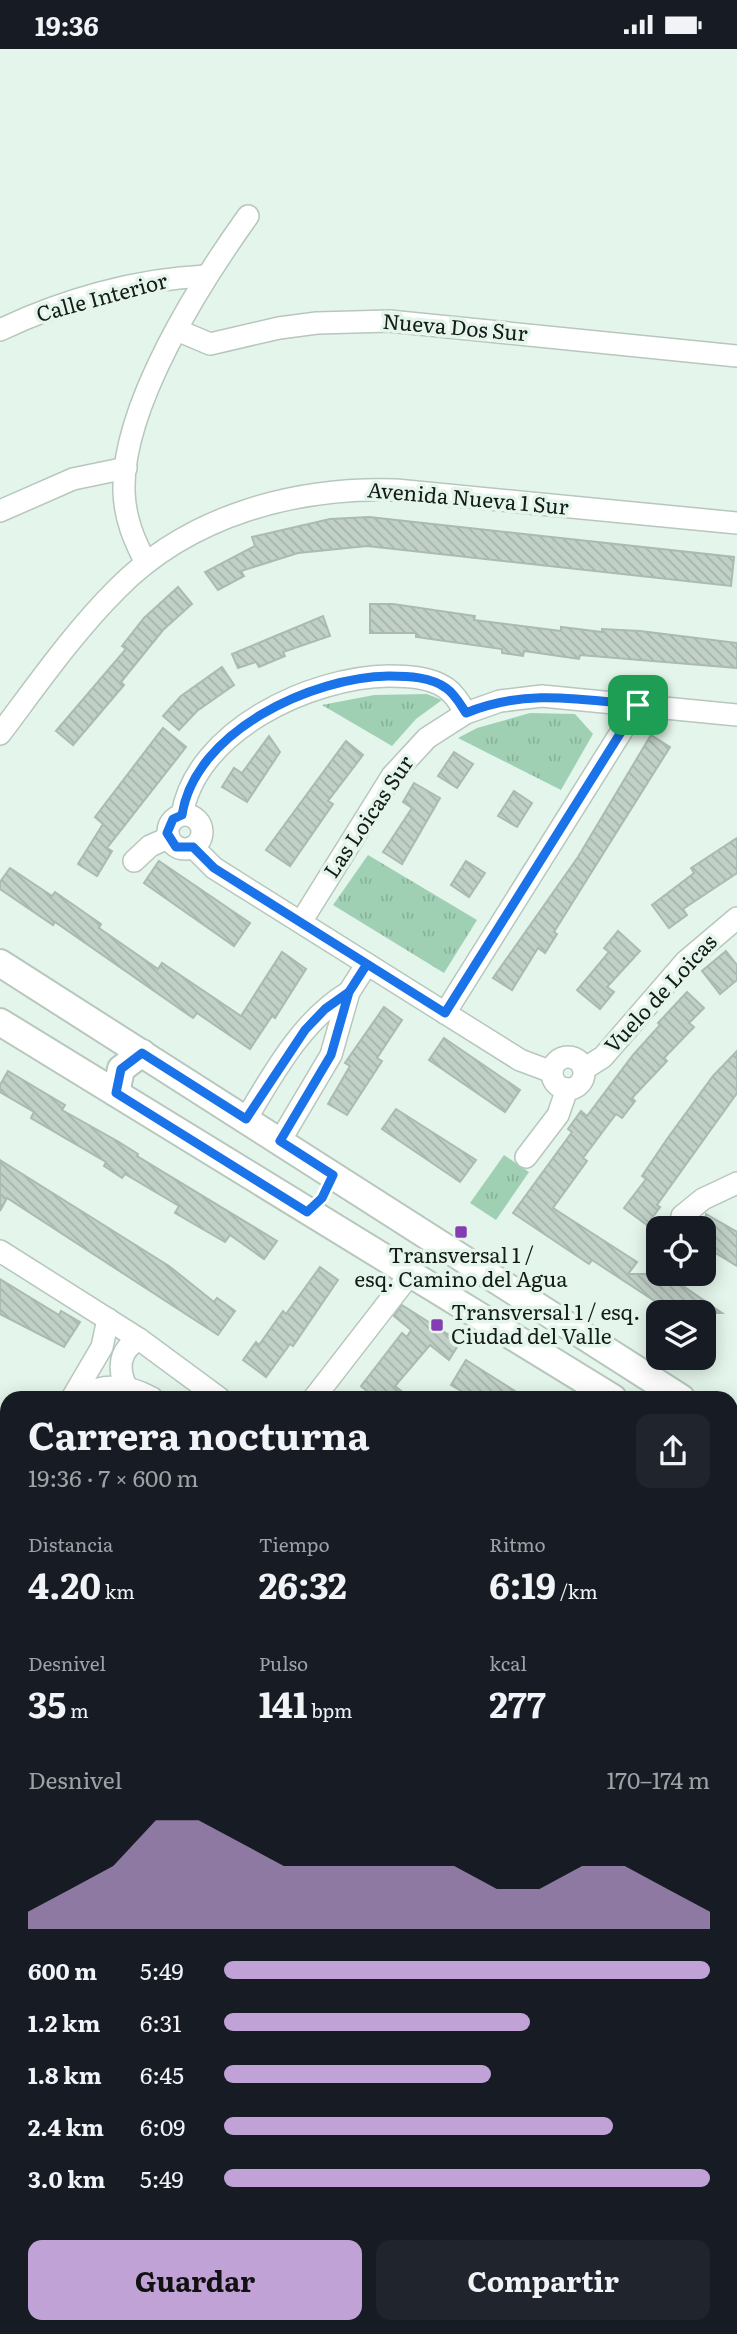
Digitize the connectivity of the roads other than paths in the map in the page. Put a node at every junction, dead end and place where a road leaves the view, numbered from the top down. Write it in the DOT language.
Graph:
graph roads {
  1 [pos="248,216"];
  2 [pos="206,277"];
  3 [pos="0,330"];
  4 [pos="177,330"];
  5 [pos="737,356"];
  6 [pos="126,468"];
  7 [pos="0,511"];
  8 [pos="737,523"];
  9 [pos="146,563"];
  10 [pos="638,705"];
  11 [pos="466,713"];
  12 [pos="737,715"];
  13 [pos="0,734"];
  14 [pos="182,815"];
  15 [pos="169,838"];
  16 [pos="193,847"];
  17 [pos="134,861"];
  18 [pos="737,918"];
  19 [pos="301,922"];
  20 [pos="0,963"];
  21 [pos="367,964"];
  22 [pos="349,992"];
  23 [pos="445,1013"];
  24 [pos="0,1022"];
  25 [pos="142,1053"];
  26 [pos="584,1069"];
  27 [pos="552,1072"];
  28 [pos="568,1089"];
  29 [pos="116,1093"];
  30 [pos="246,1119"];
  31 [pos="280,1141"];
  32 [pos="526,1157"];
  33 [pos="333,1175"];
  34 [pos="737,1183"];
  35 [pos="307,1212"];
  36 [pos="682,1216"];
  37 [pos="0,1251"];
  38 [pos="411,1272"];
  39 [pos="108,1319"];
  40 [pos="139,1339"];
  41 [pos="127,1388"];
  42 [pos="79,1391"];
  43 [pos="92,1391"];
  44 [pos="134,1391"];
  45 [pos="210,1391"];
  46 [pos="319,1391"];
  47 [pos="602,1391"];
  48 [pos="670,1391"];
  1 -- 2 [label="street"];
  2 -- 3 [label="street, Calle Interior"];
  2 -- 4 [label="street"];
  4 -- 5 [label="street, Nueva Dos Sur"];
  4 -- 6 [label="street"];
  6 -- 7 [label="street"];
  6 -- 9 [label="street"];
  8 -- 9 [label="street, Avenida Nueva 1 Sur"];
  9 -- 13 [label="street, Avenida Nueva 1 Sur"];
  10 -- 11 [label="street, Las Loicas Sur"];
  10 -- 12 [label="street, Las Loicas Sur"];
  10 -- 23 [label="street"];
  11 -- 14 [label="street"];
  11 -- 19 [label="street, Las Loicas Sur"];
  14 -- 15 [label="street"];
  14 -- 16 [label="street"];
  15 -- 16 [label="street"];
  15 -- 17 [label="street"];
  16 -- 19 [label="street"];
  18 -- 26 [label="street, Vuelo de Loicas"];
  19 -- 21 [label="street"];
  20 -- 25 [label="street"];
  21 -- 22 [label="street"];
  21 -- 23 [label="street"];
  22 -- 30 [label="street"];
  22 -- 31 [label="street"];
  23 -- 27 [label="street"];
  24 -- 29 [label="street"];
  25 -- 29 [label="street"];
  25 -- 30 [label="street"];
  26 -- 27 [label="street, Vuelo de Loicas"];
  26 -- 28 [label="street, Vuelo de Loicas"];
  27 -- 28 [label="street"];
  28 -- 32 [label="street, Vuelo de Loicas"];
  29 -- 35 [label="street"];
  30 -- 31 [label="street"];
  31 -- 33 [label="street"];
  33 -- 35 [label="street"];
  33 -- 48 [label="street"];
  34 -- 36 [label="street"];
  35 -- 38 [label="street"];
  37 -- 39 [label="street"];
  38 -- 46 [label="street"];
  38 -- 47 [label="street"];
  39 -- 40 [label="street"];
  39 -- 42 [label="street"];
  40 -- 41 [label="street"];
  40 -- 45 [label="street"];
  41 -- 43 [label="street"];
  41 -- 44 [label="street"];
}
